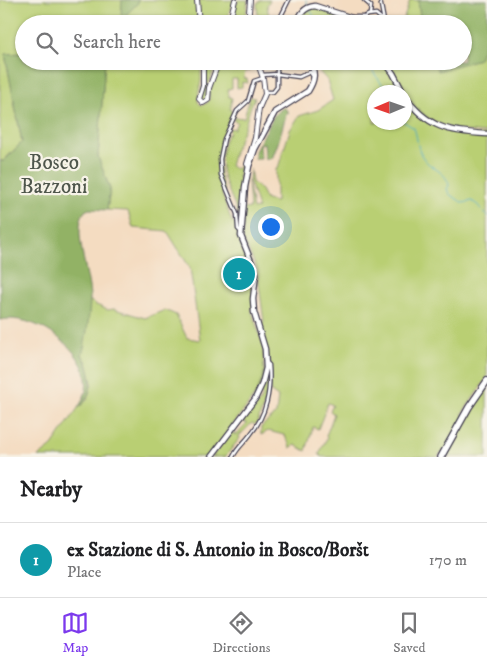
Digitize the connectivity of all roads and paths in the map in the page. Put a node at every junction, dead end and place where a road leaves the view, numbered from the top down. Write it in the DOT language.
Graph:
graph roads {
  1 [pos="197,0"];
  2 [pos="235,0"];
  3 [pos="250,0"];
  4 [pos="290,0"];
  5 [pos="366,0"];
  6 [pos="380,0"];
  7 [pos="198,15"];
  8 [pos="231,15"];
  9 [pos="249,15"];
  10 [pos="282,15"];
  11 [pos="300,15"];
  12 [pos="342,15"];
  13 [pos="368,15"];
  14 [pos="377,15"];
  15 [pos="383,15"];
  16 [pos="202,70"];
  17 [pos="216,70"];
  18 [pos="260,70"];
  19 [pos="277,70"];
  20 [pos="312,70"];
  21 [pos="391,70"];
  22 [pos="277,74"];
  23 [pos="262,76"];
  24 [pos="313,81"];
  25 [pos="399,85"];
  26 [pos="265,92"];
  27 [pos="412,103"];
  28 [pos="487,134"];
  29 [pos="249,166"];
  30 [pos="241,232"];
  31 [pos="266,362"];
  32 [pos="487,381"];
  33 [pos="487,385"];
  34 [pos="465,416"];
  35 [pos="443,455"];
  36 [pos="210,457"];
  37 [pos="233,457"];
  1 -- 7 [label="street"];
  2 -- 8 [label="street"];
  3 -- 9 [label="street"];
  4 -- 10 [label="street"];
  5 -- 13 [label="street"];
  6 -- 15 [label="street"];
  11 -- 12 [label="main road"];
  13 -- 14 [label="street"];
  16 -- 17 [label="street"];
  18 -- 23 [label="street"];
  19 -- 22 [label="street"];
  20 -- 24 [label="main road"];
  21 -- 25 [label="main road"];
  22 -- 23 [label="street"];
  22 -- 24 [label="street"];
  22 -- 26 [label="street"];
  23 -- 26 [label="street"];
  23 -- 30 [label="street"];
  24 -- 29 [label="main road"];
  26 -- 29 [label="street"];
  27 -- 28 [label="main road"];
  29 -- 30 [label="main road"];
  30 -- 31 [label="main road"];
  31 -- 36 [label="main road"];
  31 -- 37 [label="street"];
  32 -- 34 [label="highway"];
  33 -- 34 [label="highway"];
  34 -- 35 [label="highway"];
}
